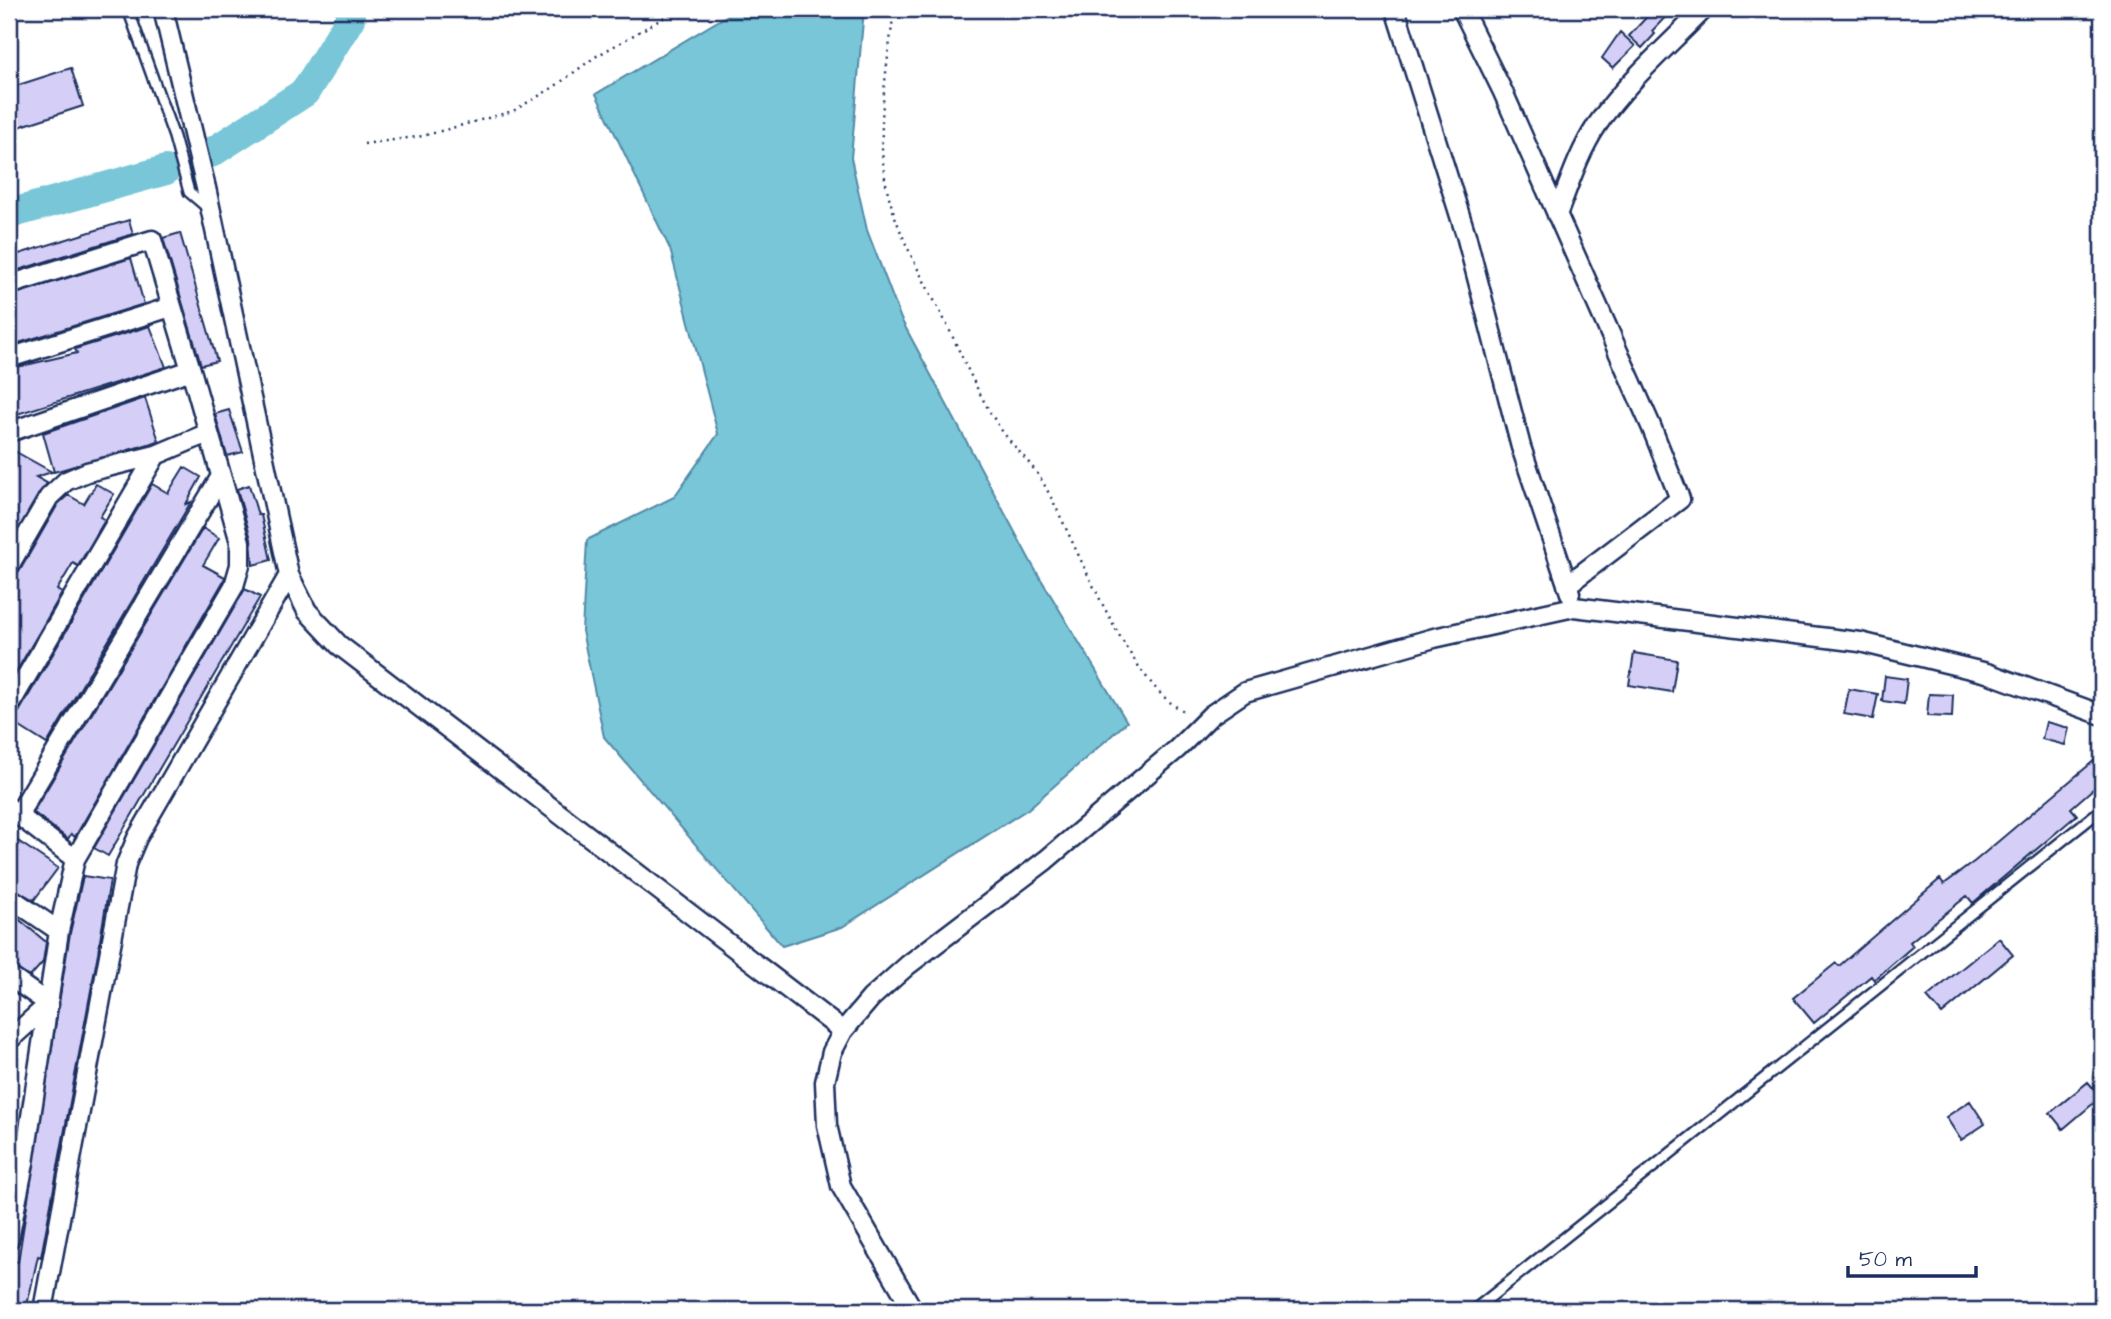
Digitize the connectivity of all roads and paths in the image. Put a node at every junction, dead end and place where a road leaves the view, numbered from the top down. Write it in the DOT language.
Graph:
graph roads {
  1 [pos="128,9"];
  2 [pos="163,9"];
  3 [pos="679,9"];
  4 [pos="894,9"];
  5 [pos="1395,9"];
  6 [pos="1462,9"];
  7 [pos="1704,9"];
  8 [pos="364,144"];
  9 [pos="211,210"];
  10 [pos="1557,215"];
  11 [pos="9,285"];
  12 [pos="171,307"];
  13 [pos="9,358"];
  14 [pos="191,370"];
  15 [pos="9,432"];
  16 [pos="208,433"];
  17 [pos="156,455"];
  18 [pos="220,478"];
  19 [pos="9,566"];
  20 [pos="289,575"];
  21 [pos="1567,585"];
  22 [pos="1574,607"];
  23 [pos="9,706"];
  24 [pos="1211,715"];
  25 [pos="2102,715"];
  26 [pos="2102,809"];
  27 [pos="13,812"];
  28 [pos="75,859"];
  29 [pos="9,897"];
  30 [pos="59,931"];
  31 [pos="9,976"];
  32 [pos="49,1004"];
  33 [pos="843,1031"];
  34 [pos="9,1040"];
  35 [pos="9,1152"];
  36 [pos="24,1163"];
  37 [pos="9,1239"];
  38 [pos="43,1310"];
  39 [pos="912,1310"];
  40 [pos="1474,1310"];
  1 -- 9 [label="lane"];
  2 -- 9 [label="street"];
  3 -- 8 [label="path"];
  4 -- 24 [label="path"];
  5 -- 21 [label="street"];
  6 -- 10 [label="street"];
  7 -- 10 [label="street"];
  9 -- 20 [label="street"];
  10 -- 21 [label="street"];
  11 -- 12 [label="street"];
  12 -- 13 [label="street"];
  12 -- 14 [label="street"];
  14 -- 15 [label="street"];
  14 -- 16 [label="street"];
  16 -- 17 [label="street"];
  16 -- 18 [label="street"];
  17 -- 19 [label="street"];
  17 -- 23 [label="street"];
  18 -- 27 [label="street"];
  18 -- 28 [label="street"];
  20 -- 33 [label="street"];
  20 -- 38 [label="street"];
  21 -- 22 [label="street"];
  22 -- 24 [label="street"];
  22 -- 25 [label="street"];
  24 -- 33 [label="street"];
  26 -- 40 [label="lane"];
  27 -- 28 [label="street"];
  28 -- 30 [label="street"];
  29 -- 30 [label="street"];
  30 -- 32 [label="street"];
  31 -- 32 [label="street"];
  32 -- 34 [label="street"];
  32 -- 36 [label="street"];
  33 -- 39 [label="street"];
  35 -- 36 [label="street"];
  36 -- 37 [label="street"];
}
